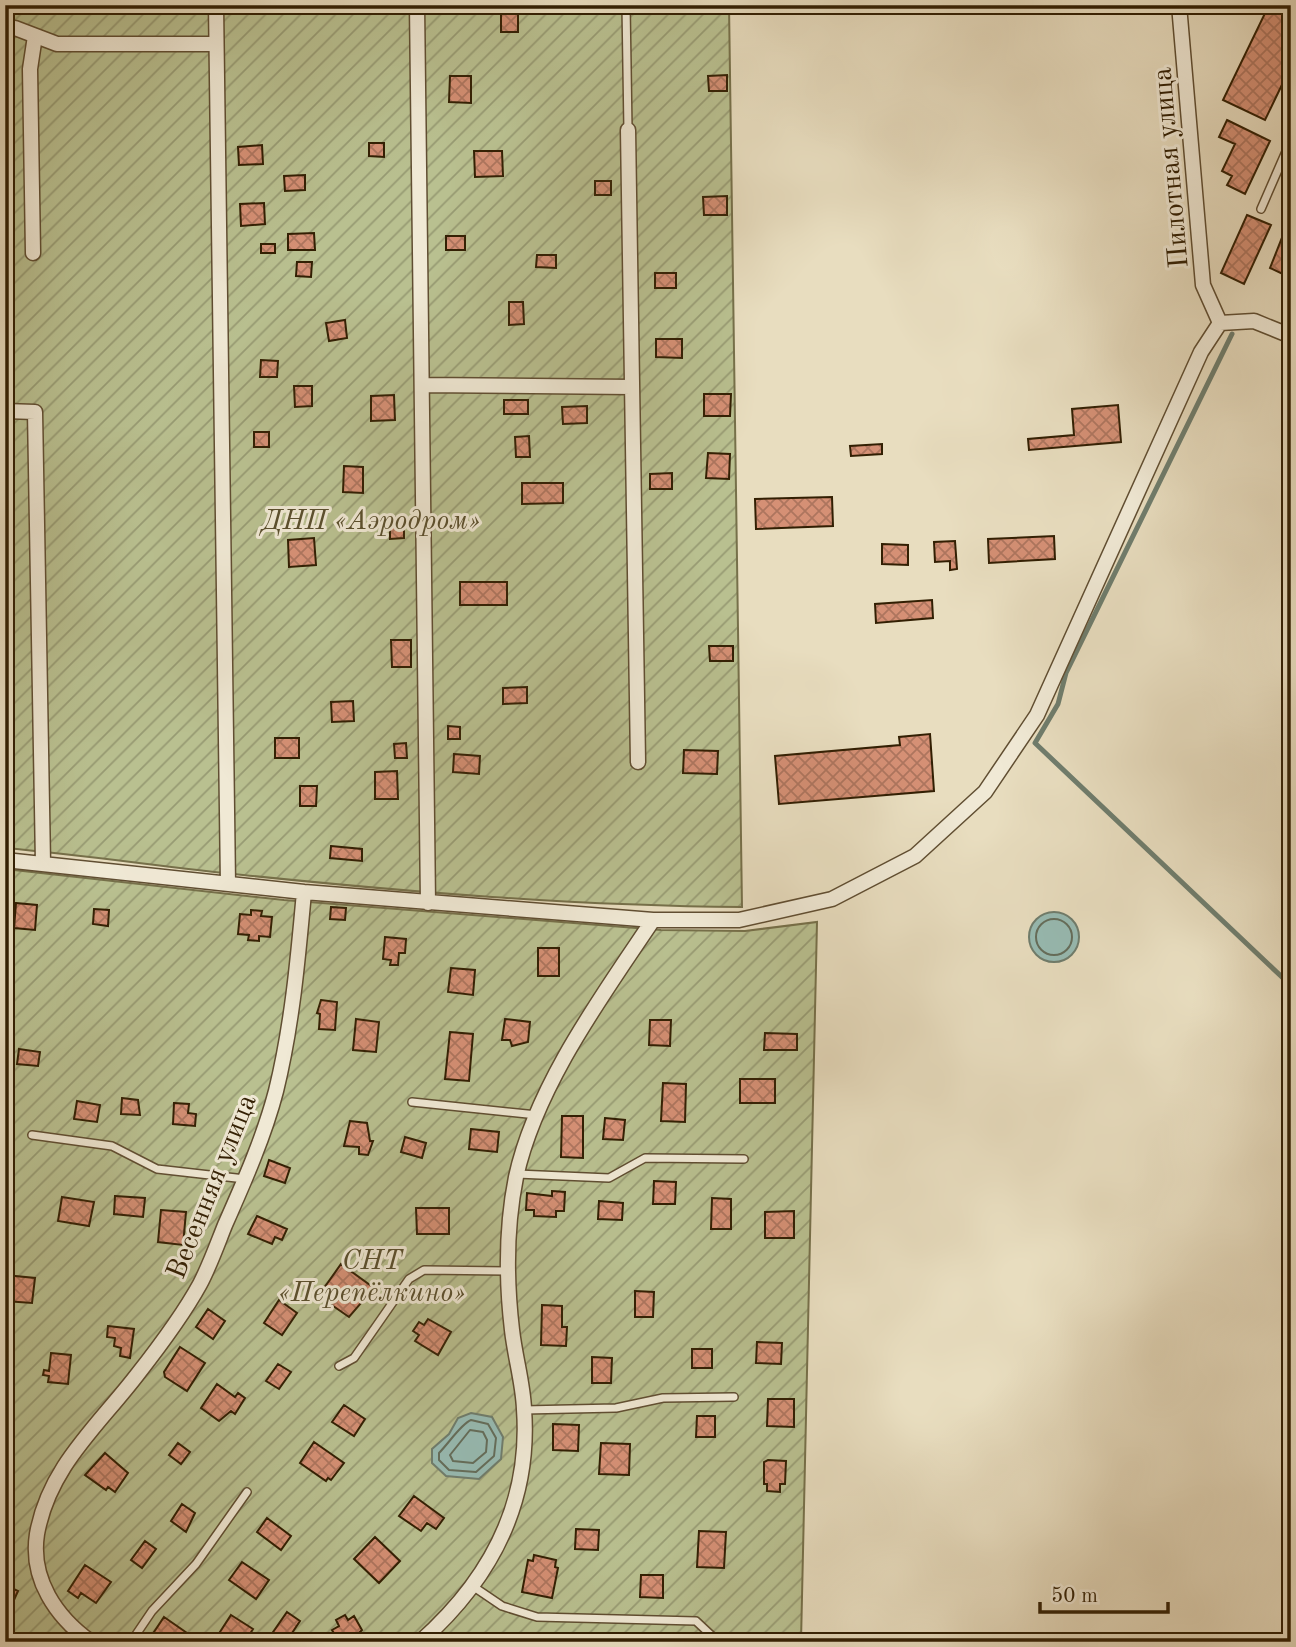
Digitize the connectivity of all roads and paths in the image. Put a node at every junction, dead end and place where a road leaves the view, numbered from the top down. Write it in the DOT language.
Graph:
graph roads {
  1 [pos="216,5"];
  2 [pos="418,5"];
  3 [pos="626,5"];
  4 [pos="1179,5"];
  5 [pos="5,28"];
  6 [pos="36,36"];
  7 [pos="216,44"];
  8 [pos="628,130"];
  9 [pos="1291,140"];
  10 [pos="1261,208"];
  11 [pos="33,253"];
  12 [pos="1220,323"];
  13 [pos="1291,336"];
  14 [pos="424,385"];
  15 [pos="632,387"];
  16 [pos="5,411"];
  17 [pos="638,762"];
  18 [pos="5,860"];
  19 [pos="43,863"];
  20 [pos="228,884"];
  21 [pos="304,892"];
  22 [pos="428,902"];
  23 [pos="653,920"];
  24 [pos="412,1102"];
  25 [pos="538,1115"];
  26 [pos="32,1135"];
  27 [pos="744,1159"];
  28 [pos="517,1174"];
  29 [pos="246,1179"];
  30 [pos="507,1270"];
  31 [pos="339,1366"];
  32 [pos="734,1397"];
  33 [pos="524,1410"];
  34 [pos="247,1492"];
  35 [pos="474,1587"];
  36 [pos="91,1642"];
  37 [pos="131,1642"];
  38 [pos="420,1642"];
  39 [pos="712,1642"];
  1 -- 7 [label="street"];
  2 -- 14 [label="street"];
  3 -- 8 [label="lane"];
  4 -- 12 [label="street, Пилотная улица"];
  5 -- 6 [label="street"];
  6 -- 7 [label="street"];
  6 -- 11 [label="street"];
  7 -- 20 [label="street"];
  8 -- 15 [label="street"];
  9 -- 10 [label="lane"];
  12 -- 13 [label="street"];
  12 -- 23 [label="street"];
  14 -- 15 [label="street"];
  14 -- 22 [label="street"];
  15 -- 17 [label="street"];
  16 -- 19 [label="street"];
  18 -- 19 [label="street"];
  19 -- 20 [label="street"];
  20 -- 21 [label="street"];
  21 -- 22 [label="street"];
  21 -- 29 [label="street, Весенняя улица"];
  22 -- 23 [label="street"];
  23 -- 25 [label="street"];
  24 -- 25 [label="lane"];
  25 -- 28 [label="street"];
  26 -- 29 [label="lane"];
  27 -- 28 [label="lane"];
  28 -- 30 [label="street"];
  29 -- 36 [label="street, Весенняя улица"];
  30 -- 31 [label="lane"];
  30 -- 33 [label="street"];
  32 -- 33 [label="lane"];
  33 -- 35 [label="street"];
  34 -- 37 [label="lane"];
  35 -- 38 [label="street"];
  35 -- 39 [label="lane"];
}
